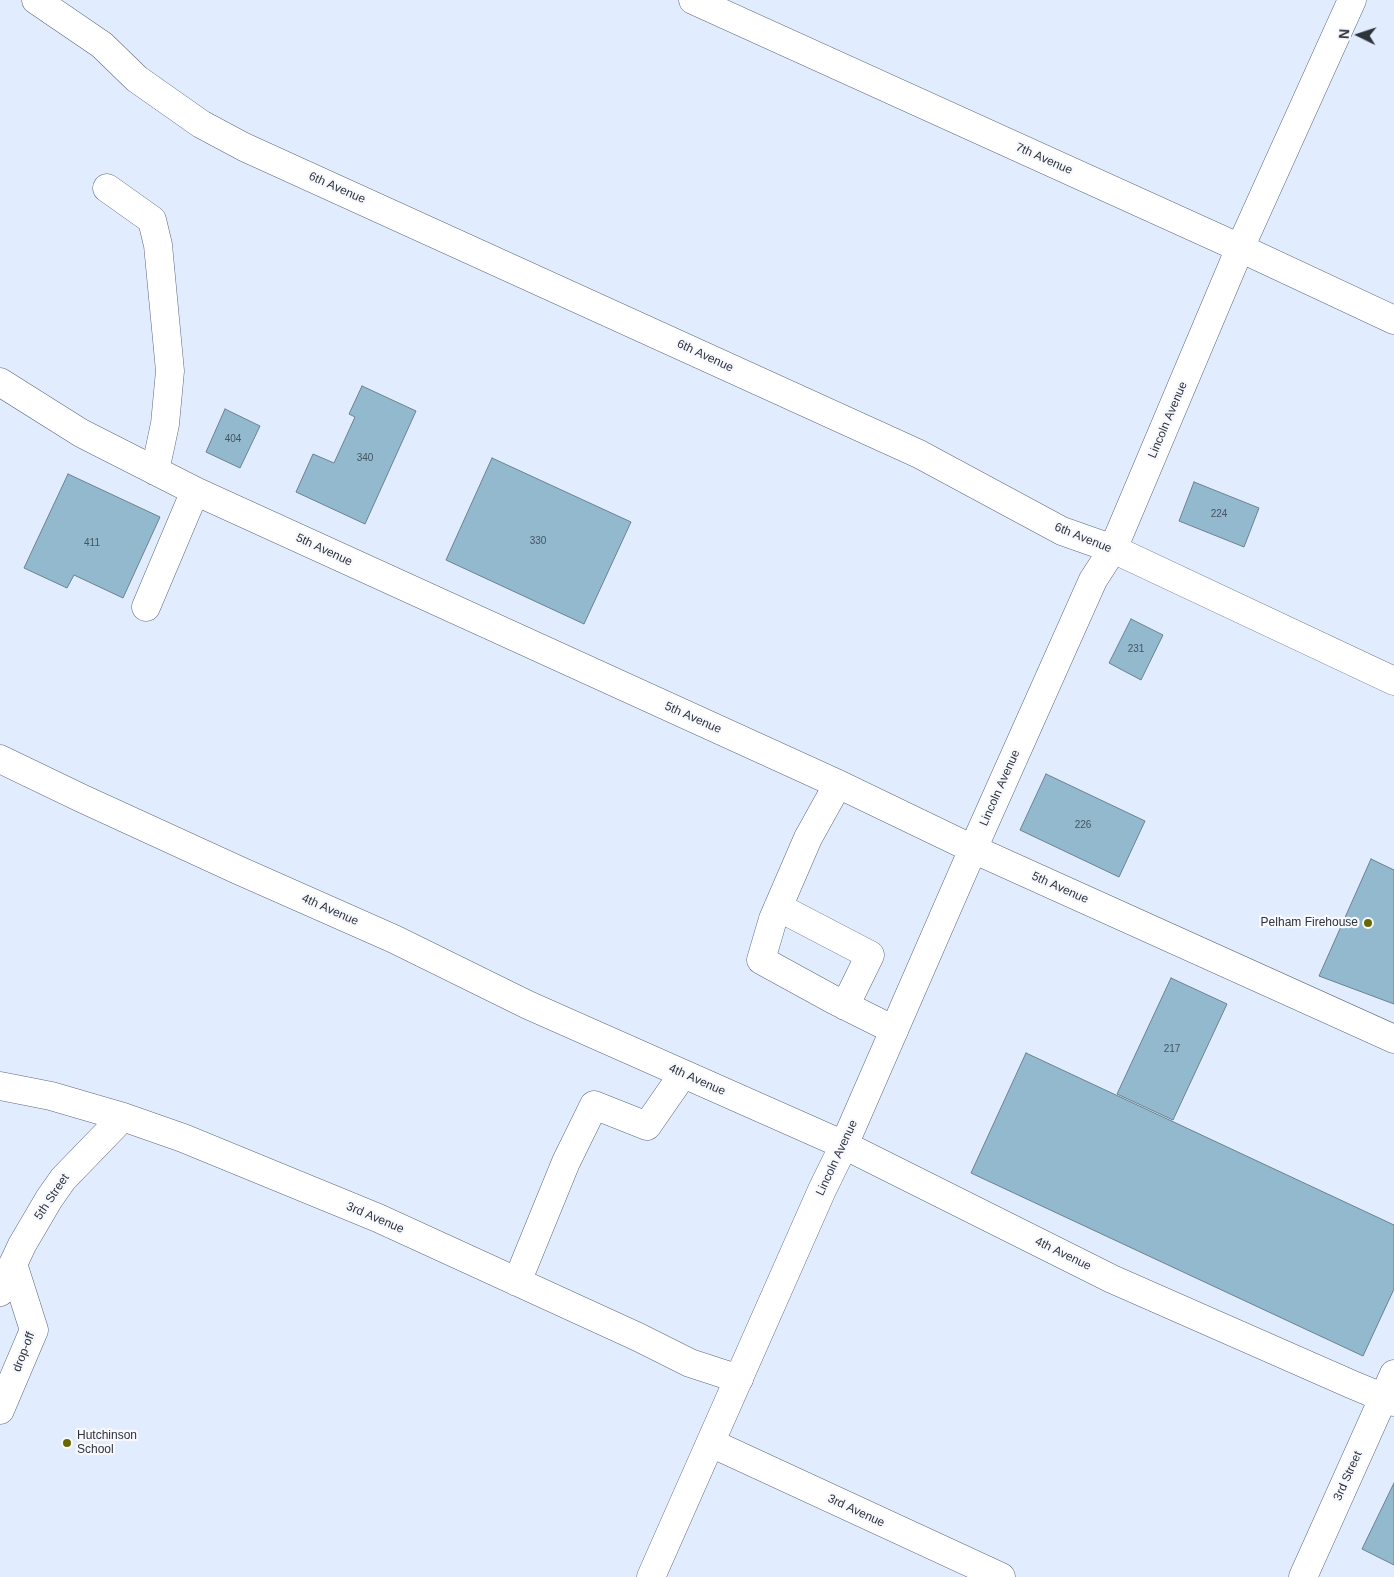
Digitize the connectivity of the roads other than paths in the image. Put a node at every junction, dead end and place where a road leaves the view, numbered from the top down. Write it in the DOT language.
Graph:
graph roads {
  1 [pos="36,0"];
  2 [pos="693,0"];
  3 [pos="1352,0"];
  4 [pos="107,188"];
  5 [pos="1240,248"];
  6 [pos="1394,320"];
  7 [pos="2,387"];
  8 [pos="155,471"];
  9 [pos="195,491"];
  10 [pos="1113,550"];
  11 [pos="146,607"];
  12 [pos="1394,681"];
  13 [pos="0,759"];
  14 [pos="838,784"];
  15 [pos="973,849"];
  16 [pos="778,907"];
  17 [pos="846,1006"];
  18 [pos="894,1030"];
  19 [pos="1394,1038"];
  20 [pos="683,1074"];
  21 [pos="0,1086"];
  22 [pos="123,1117"];
  23 [pos="844,1145"];
  24 [pos="12,1264"];
  25 [pos="517,1282"];
  26 [pos="0,1292"];
  27 [pos="739,1379"];
  28 [pos="1391,1391"];
  29 [pos="0,1410"];
  30 [pos="711,1443"];
  31 [pos="651,1577"];
  32 [pos="1001,1577"];
  33 [pos="1303,1577"];
  1 -- 10 [label="street, 6th Avenue"];
  2 -- 5 [label="street, 7th Avenue"];
  3 -- 5 [label="street, Lincoln Avenue"];
  4 -- 8 [label="street"];
  5 -- 6 [label="street, 7th Avenue"];
  5 -- 10 [label="street, Lincoln Avenue"];
  7 -- 8 [label="street, 5th Avenue"];
  8 -- 9 [label="street, 5th Avenue"];
  9 -- 11 [label="street"];
  9 -- 14 [label="street, 5th Avenue"];
  10 -- 12 [label="street, 6th Avenue"];
  10 -- 15 [label="street, Lincoln Avenue"];
  13 -- 20 [label="street, 4th Avenue"];
  14 -- 15 [label="street, 5th Avenue"];
  14 -- 16 [label="street"];
  15 -- 18 [label="street, Lincoln Avenue"];
  15 -- 19 [label="street, 5th Avenue"];
  16 -- 17 [label="street"];
  16 -- 17 [label="street"];
  17 -- 18 [label="street"];
  18 -- 23 [label="street, Lincoln Avenue"];
  20 -- 23 [label="street, 4th Avenue"];
  20 -- 25 [label="street"];
  21 -- 22 [label="street, 3rd Avenue"];
  22 -- 24 [label="street, 5th Street"];
  22 -- 25 [label="street, 3rd Avenue"];
  23 -- 27 [label="street, Lincoln Avenue"];
  23 -- 28 [label="street, 4th Avenue"];
  24 -- 26 [label="street, 5th Street"];
  24 -- 29 [label="street, drop-off"];
  25 -- 27 [label="street, 3rd Avenue"];
  27 -- 30 [label="street, Lincoln Avenue"];
  28 -- 33 [label="street, 3rd Street"];
  30 -- 31 [label="street, Lincoln Avenue"];
  30 -- 32 [label="street, 3rd Avenue"];
}
